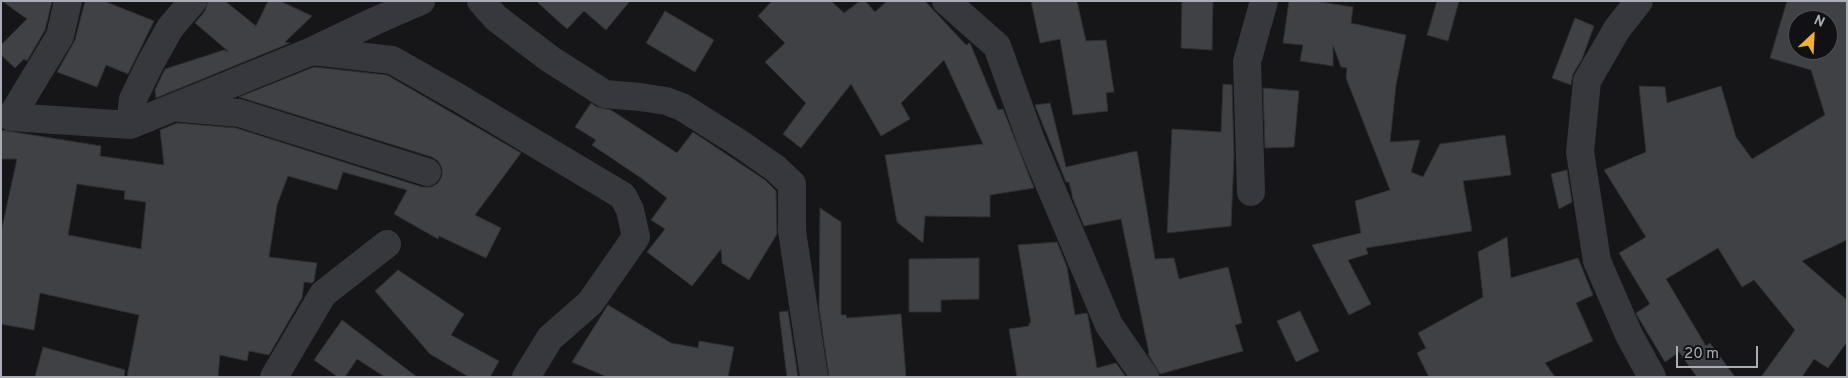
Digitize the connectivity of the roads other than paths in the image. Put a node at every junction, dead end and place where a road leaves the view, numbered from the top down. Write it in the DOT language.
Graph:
graph roads {
  1 [pos="68,1"];
  2 [pos="193,1"];
  3 [pos="421,1"];
  4 [pos="481,1"];
  5 [pos="946,1"];
  6 [pos="1264,1"];
  7 [pos="1639,1"];
  8 [pos="312,51"];
  9 [pos="177,107"];
  10 [pos="130,125"];
  11 [pos="428,172"];
  12 [pos="1251,192"];
  13 [pos="387,244"];
  14 [pos="274,377"];
  15 [pos="526,377"];
  16 [pos="814,377"];
  17 [pos="1145,377"];
  18 [pos="1652,377"];
  1 -- 10 [label="street"];
  2 -- 10 [label="street"];
  3 -- 8 [label="street"];
  4 -- 16 [label="street"];
  5 -- 17 [label="street"];
  6 -- 12 [label="street"];
  7 -- 18 [label="street"];
  8 -- 9 [label="street"];
  8 -- 15 [label="street"];
  9 -- 10 [label="street"];
  9 -- 11 [label="street"];
  13 -- 14 [label="street"];
}
